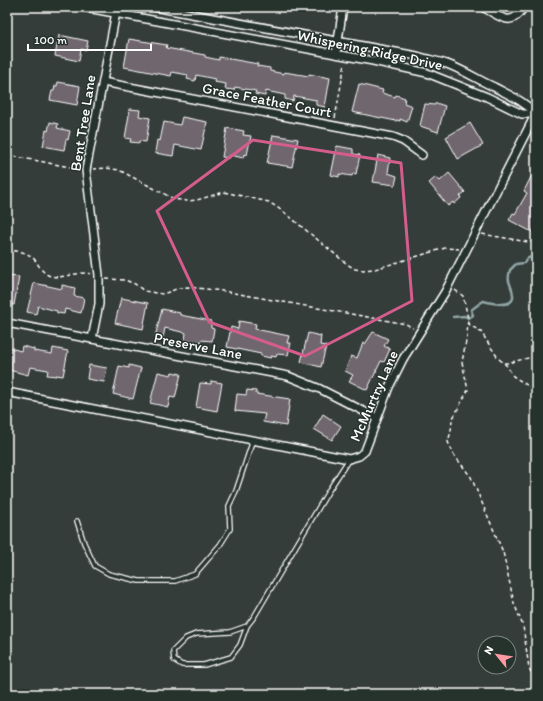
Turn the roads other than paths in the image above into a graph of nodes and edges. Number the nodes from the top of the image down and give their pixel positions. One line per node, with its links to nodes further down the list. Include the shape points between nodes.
1 (82, 7): 6 (street, Whispering Ridge Drive)
2 (154, 7): 7 (street, Whispering Ridge Drive)
3 (343, 7): 7 (street)
4 (482, 7): 5 (street, via 509,20 517,17)
5 (524, 7)
6 (116, 10): 8 (street, Whispering Ridge Drive); 9 (street, Bent Tree Lane)
7 (338, 41): 8 (street); 10 (street, Whispering Ridge Drive, via 448,64 515,98)
8 (336, 54): 10 (street, Whispering Ridge Drive, via 427,73 522,114)
9 (103, 82): 11 (street, Grace Feather Court, via 393,137); 13 (street, Bent Tree Lane, via 86,170 99,275 99,304)
10 (536, 114): 15 (street, McMurtry Lane, via 448,285 403,359)
11 (422, 155)
12 (7, 323): 13 (street, Preserve Lane)
13 (92, 339): 15 (street, Preserve Lane, via 288,376)
14 (7, 392): 16 (street, McMurtry Lane)
15 (377, 418): 17 (street, McMurtry Lane, via 365,451)
16 (253, 440): 17 (street, McMurtry Lane); 18 (lane, via 230,506 230,529 195,574 175,581 139,581 109,574 95,566)
17 (349, 459): 19 (lane)
18 (77, 521)
19 (247, 626): 19 (lane, via 240,645 231,657 204,665 182,665 174,660 173,651 186,638 196,634 230,632)

